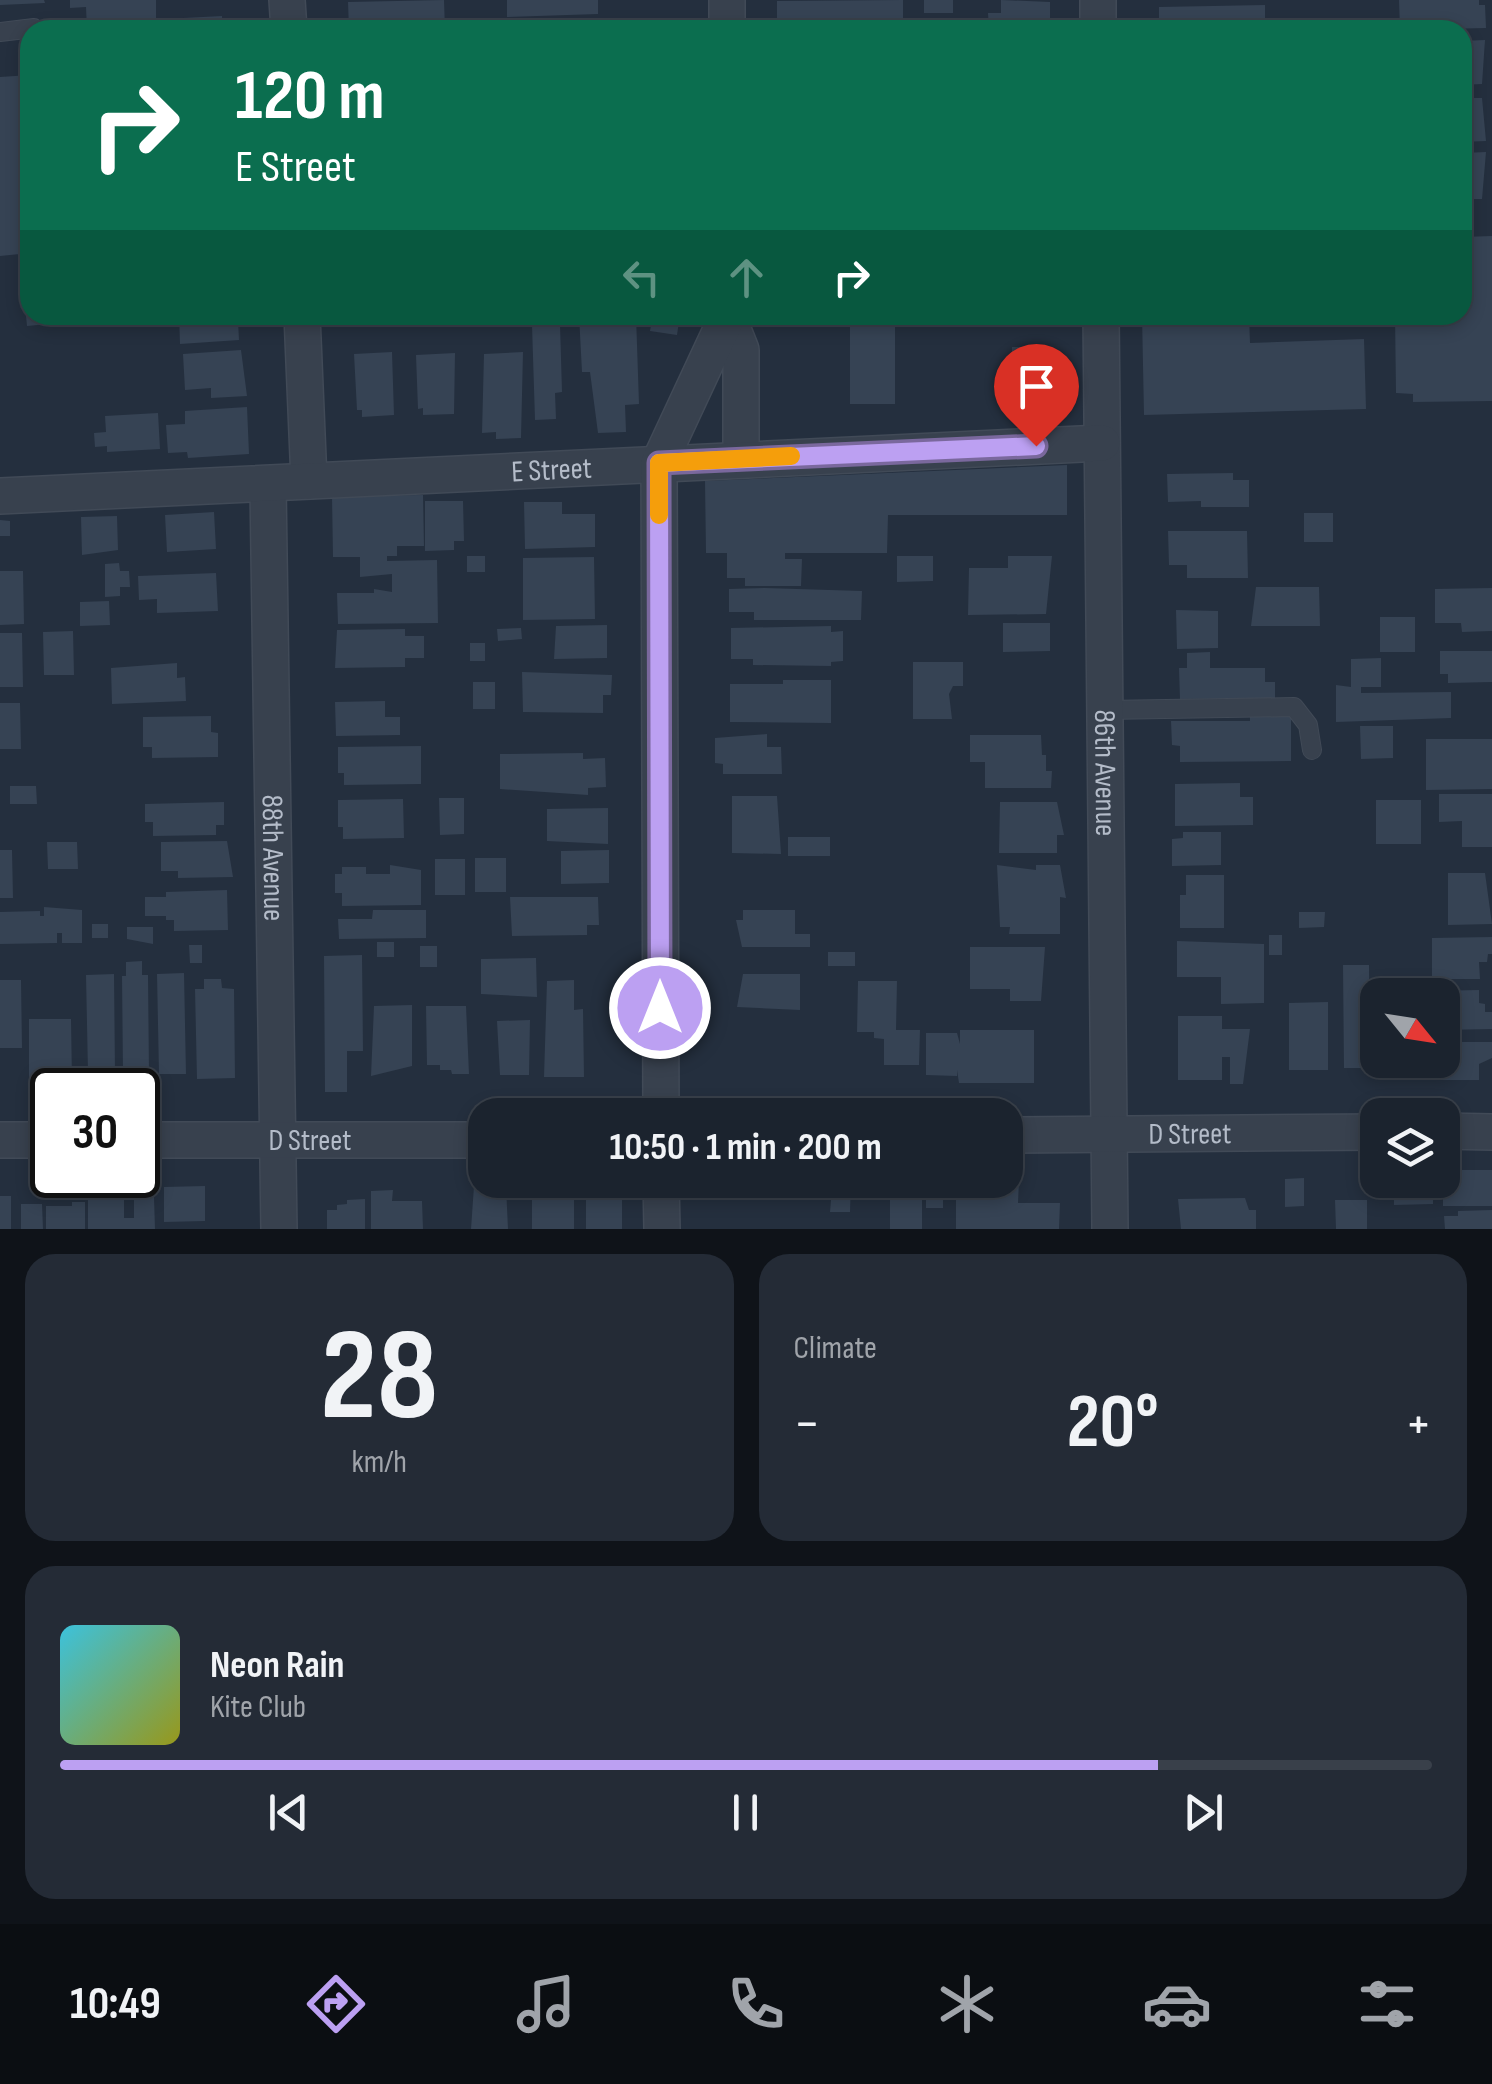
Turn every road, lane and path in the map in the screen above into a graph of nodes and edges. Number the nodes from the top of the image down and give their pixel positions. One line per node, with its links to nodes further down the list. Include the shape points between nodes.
1 (302, 325): 8 (street)
2 (724, 325): 7 (street)
3 (731, 325): 6 (street, via 740,350)
4 (1101, 325): 5 (street, 86th Avenue)
5 (1102, 442): 6 (street, E Street); 11 (street, 86th Avenue)
6 (741, 458): 7 (street, E Street)
7 (659, 463): 8 (street, E Street); 13 (street)
8 (310, 480): 9 (street, E Street)
9 (268, 486): 10 (street, E Street); 22 (street, 88th Avenue)
10 (0, 496)
11 (1105, 710): 12 (lane, via 1294,707 1308,724); 18 (street, 86th Avenue)
12 (1312, 750)
13 (661, 1098)
14 (1360, 1132): 18 (street, D Street)
15 (1460, 1132): 16 (street)
16 (1492, 1132)
17 (1023, 1135): 18 (street, D Street)
18 (1109, 1135): 27 (street, 86th Avenue)
19 (0, 1140): 20 (street)
20 (30, 1140)
21 (160, 1140): 22 (street, D Street)
22 (278, 1140): 23 (street, D Street); 25 (street, 88th Avenue)
23 (468, 1140)
24 (661, 1198): 26 (street)
25 (279, 1229)
26 (662, 1229)
27 (1110, 1229)

